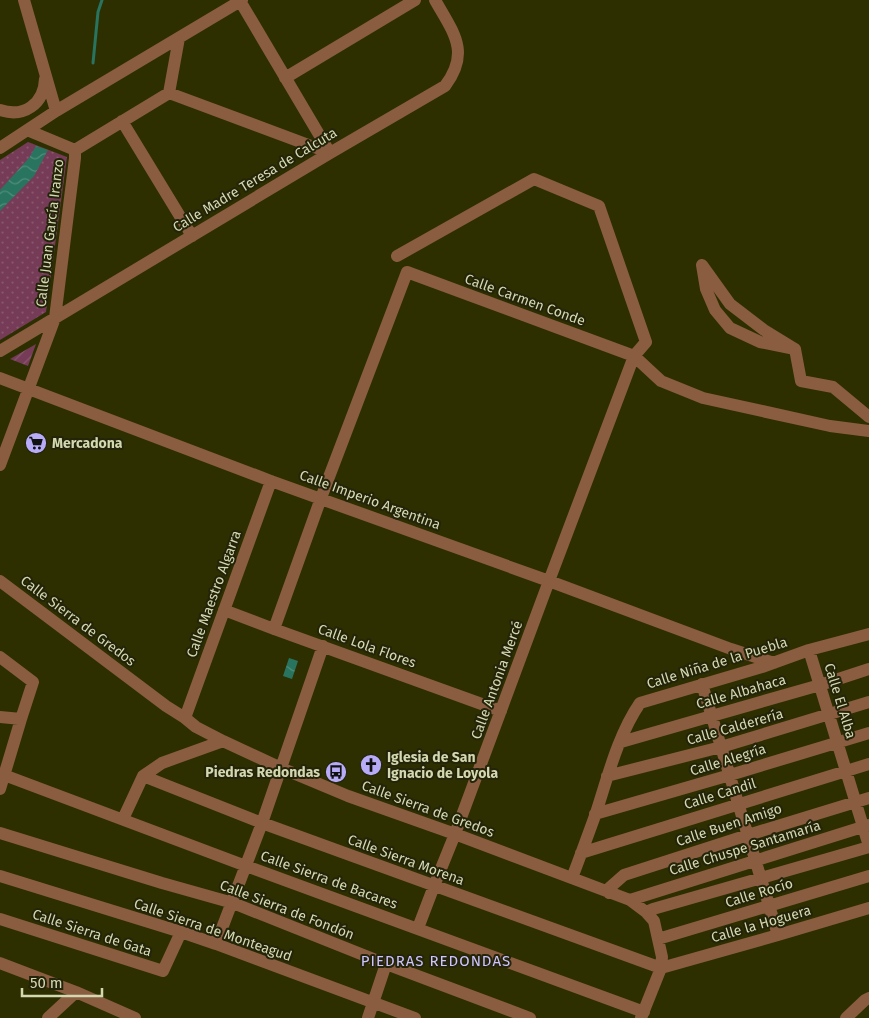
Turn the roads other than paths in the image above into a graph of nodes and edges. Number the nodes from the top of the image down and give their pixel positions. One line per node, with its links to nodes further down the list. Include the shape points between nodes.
1 (24, 0): 6 (street)
2 (415, 0): 7 (street)
3 (435, 0): 15 (street, Calle Madre Teresa de Calcuta, via 456,36 457,62 453,75 445,86)
4 (241, 1): 5 (street); 7 (street)
5 (179, 38): 8 (street); 10 (street)
6 (45, 74): 9 (street, via 44,88 33,106 16,112); 10 (street)
7 (285, 78): 15 (street)
8 (169, 93): 11 (street); 15 (street)
9 (0, 110)
10 (56, 111): 12 (street)
11 (122, 121): 14 (street); 16 (street)
12 (27, 130): 13 (street); 14 (street)
13 (0, 148)
14 (75, 150): 18 (street, Calle Juan García Iranzo)
15 (330, 153): 16 (street, Calle Madre Teresa de Calcuta)
16 (192, 236): 18 (street, Calle Madre Teresa de Calcuta)
17 (396, 256): 21 (street, via 534,180 600,206 646,342)
18 (55, 318): 20 (street, Calle Madre Teresa de Calcuta); 23 (street, Calle Juan García Iranzo)
19 (795, 350): 19 (street, via 760,342 730,328 715,310 706,289 702,266 730,304); 24 (street, via 801,381 833,387)
20 (0, 351)
21 (634, 356): 25 (street, via 661,381 703,398 830,426); 28 (street, Calle Carmen Conde, via 407,272); 30 (street)
22 (0, 378): 23 (street, Calle Imperio Argentina)
23 (29, 389): 26 (street, Calle Juan García Iranzo); 27 (street, Calle Imperio Argentina)
24 (869, 417)
25 (869, 431)
26 (0, 465)
27 (271, 481): 28 (street, Calle Imperio Argentina); 31 (street, Calle Maestro Algarra)
28 (321, 498): 30 (street, Calle Imperio Argentina); 32 (street)
29 (0, 581): 48 (street, Calle Sierra de Gredos)
30 (549, 581): 35 (street, Calle Imperio Argentina); 44 (street, Calle Antonia Mercé)
31 (224, 610): 32 (street, Calle Lola Flores); 48 (street, Calle Maestro Algarra)
32 (274, 629): 34 (street, Calle Lola Flores)
33 (869, 634): 36 (street, Calle Niña de la Puebla)
34 (323, 646): 44 (street, Calle Lola Flores); 56 (street)
35 (731, 649): 38 (street, Calle Imperio Argentina); 40 (street)
36 (809, 650): 38 (street, Calle Niña de la Puebla); 42 (street, Calle El Alba)
37 (0, 657): 49 (street, via 34,682)
38 (774, 663): 40 (street, Calle Niña de la Puebla)
39 (869, 669): 42 (street, Calle Albahaca)
40 (736, 674): 41 (street, Calle Niña de la Puebla)
41 (702, 684): 46 (street); 52 (street, Calle Niña de la Puebla, via 640,703 630,717)
42 (820, 685): 45 (street, Calle El Alba); 46 (street, Calle Albahaca)
43 (869, 702): 45 (street, Calle Calderería)
44 (501, 711): 71 (street, Calle Antonia Mercé)
45 (829, 715): 53 (street, Calle El Alba); 54 (street, Calle Calderería)
46 (712, 716): 52 (street, Calle Albahaca); 54 (street)
47 (0, 717): 49 (street)
48 (185, 718): 51 (street, Calle Sierra de Gredos)
49 (20, 719): 58 (street)
50 (869, 733): 53 (street, Calle Alegría)
51 (223, 741): 56 (street, Calle Sierra de Gredos); 59 (street, via 162,763)
52 (621, 742): 60 (street, Calle Niña de la Puebla)
53 (837, 742): 57 (street, Calle El Alba); 61 (street, Calle Alegría)
54 (722, 747): 60 (street, Calle Calderería); 61 (street)
55 (869, 764): 57 (street, Calle Candil)
56 (281, 768): 68 (street); 71 (street, Calle Sierra de Gredos, via 348,796)
57 (846, 771): 64 (street, Calle El Alba); 65 (street, Calle Candil)
58 (4, 775): 62 (street); 67 (street, Calle Sierra de Bacares)
59 (143, 776): 67 (street); 68 (street, Calle Sierra Morena)
60 (607, 776): 66 (street, Calle Niña de la Puebla)
61 (730, 776): 65 (street); 66 (street, Calle Alegría)
62 (0, 789)
63 (869, 798): 64 (street, Calle Buen Amigo)
64 (856, 802): 69 (street, Calle El Alba); 72 (street, Calle Buen Amigo)
65 (739, 804): 72 (street); 74 (street, Calle Candil)
66 (595, 814): 74 (street, Calle Niña de la Puebla)
67 (122, 819): 76 (street, Calle Sierra de Bacares)
68 (262, 823): 76 (street); 81 (street, Calle Sierra Morena)
69 (866, 826): 73 (street, Calle El Alba); 75 (street, Calle Chuspe Santamaría)
70 (0, 833): 84 (street, Calle Sierra de Fondón)
71 (456, 834): 79 (street, Calle Sierra de Gredos); 81 (street, Calle Antonia Mercé)
72 (748, 835): 75 (street); 82 (street, Calle Buen Amigo, via 624,875 607,890)
73 (869, 846): 80 (street)
74 (581, 854): 79 (street, Calle Niña de la Puebla)
75 (756, 860): 80 (street); 83 (street, Calle Chuspe Santamaría)
76 (246, 866): 84 (street); 89 (street, Calle Sierra de Bacares)
77 (0, 876): 90 (street, Calle Sierra de Monteagud)
78 (869, 876): 85 (street, Calle Rocío)
79 (572, 878): 82 (street, Calle Sierra de Gredos)
80 (761, 878): 85 (street); 87 (street)
81 (434, 886): 89 (street, Calle Antonia Mercé); 96 (street, Calle Sierra Morena)
82 (609, 893): 83 (street, Calle Sierra de Gredos)
83 (630, 900): 87 (street, Calle Sierra de Gredos)
84 (233, 903): 93 (street); 95 (street, Calle Sierra de Fondón)
85 (769, 905): 91 (street); 92 (street, Calle Rocío)
86 (869, 908): 91 (street, Calle la Hoguera)
87 (646, 912): 92 (street, via 654,921)
88 (0, 919): 90 (street, Calle Sierra de Gata, via 164,971)
89 (418, 928): 100 (street, Calle Sierra de Bacares)
90 (181, 932): 93 (street, Calle Sierra de Monteagud)
91 (778, 935): 96 (street, Calle la Hoguera)
92 (658, 939): 96 (street)
93 (216, 944): 99 (street, Calle Sierra de Monteagud)
94 (0, 963): 97 (street)
95 (386, 964): 99 (street); 105 (street, Calle Sierra de Fondón)
96 (661, 968): 100 (street)
97 (76, 992): 101 (street); 102 (street)
98 (869, 998): 106 (street)
99 (374, 1002): 103 (street); 104 (street, Calle Sierra de Monteagud)
100 (643, 1015)
101 (48, 1018)
102 (135, 1018)
103 (368, 1018)
104 (415, 1018)
105 (530, 1018)
106 (846, 1018)

